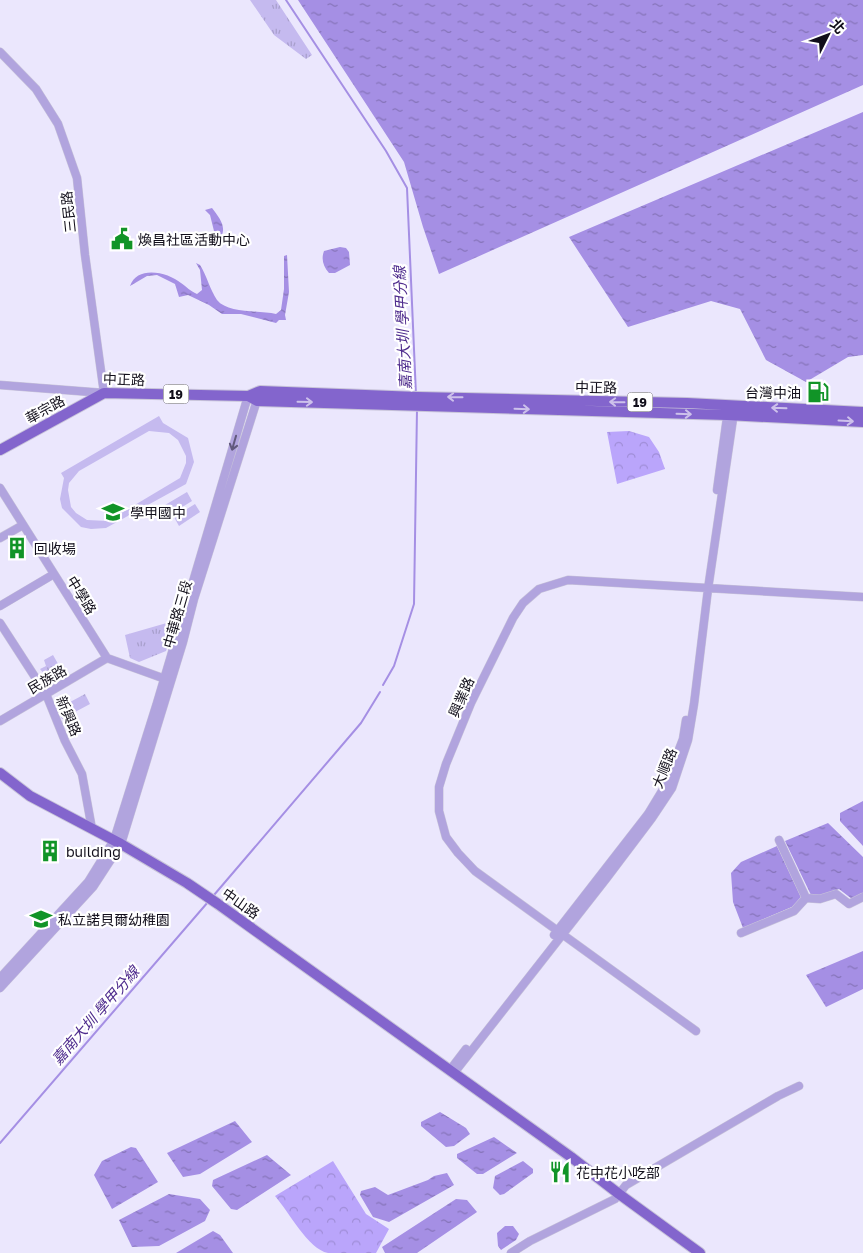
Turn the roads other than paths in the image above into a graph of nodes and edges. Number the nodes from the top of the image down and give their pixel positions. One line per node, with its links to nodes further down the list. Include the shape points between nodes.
1 (0, 52): 3 (street, 三民路, via 36,90 58,124 77,178)
2 (0, 386): 3 (street, 中正路)
3 (104, 393): 4 (main road, 中正路 / 19); 9 (main road, 華宗路 / 19)
4 (255, 396): 5 (main road, 中正路 / 19); 19 (street, 中華路三段)
5 (731, 410): 7 (main road, 中正路 / 19); 14 (street, 大順路)
6 (863, 412): 7 (main road, 中正路 / 19)
7 (809, 414): 8 (main road, 中正路 / 19, one-way to 8)
8 (863, 422)
9 (0, 450)
10 (0, 488): 11 (street, 中學路)
11 (23, 525): 12 (street); 13 (street, 中學路)
12 (0, 538)
13 (54, 574): 16 (street); 18 (street, 中學路)
14 (706, 589): 15 (street, 興業路); 29 (street, 大順路, via 683,740 665,786 648,814); 29 (street, 興業路, via 568,580 539,589 513,618 470,703 439,786 439,811 446,837 474,871)
15 (863, 597)
16 (0, 606)
17 (0, 623): 20 (street, 新興路)
18 (107, 658): 19 (street); 20 (street, 民族路)
19 (167, 679): 25 (street, 中華路三段)
20 (46, 694): 21 (street, 民族路); 23 (street, 新興路, via 82,774)
21 (0, 721)
22 (0, 773): 23 (main road, 中山路, via 30,796)
23 (92, 829): 25 (main road, 中山路)
24 (779, 840): 27 (street)
25 (117, 842): 30 (street, via 88,882); 31 (street, via 93,887); 33 (main road, 中山路, via 218,904)
26 (863, 897): 27 (street, via 849,904 836,894 820,899)
27 (806, 898): 28 (street, via 794,911)
28 (741, 932)
29 (559, 933): 32 (street, 興業路); 33 (street, 大順路)
30 (0, 978)
31 (0, 988)
32 (696, 1031)
33 (452, 1071): 35 (main road, 中山路)
34 (800, 1086): 35 (street, via 626,1185)
35 (619, 1194): 36 (street); 37 (main road, 中山路)
36 (511, 1253)
37 (700, 1253)

